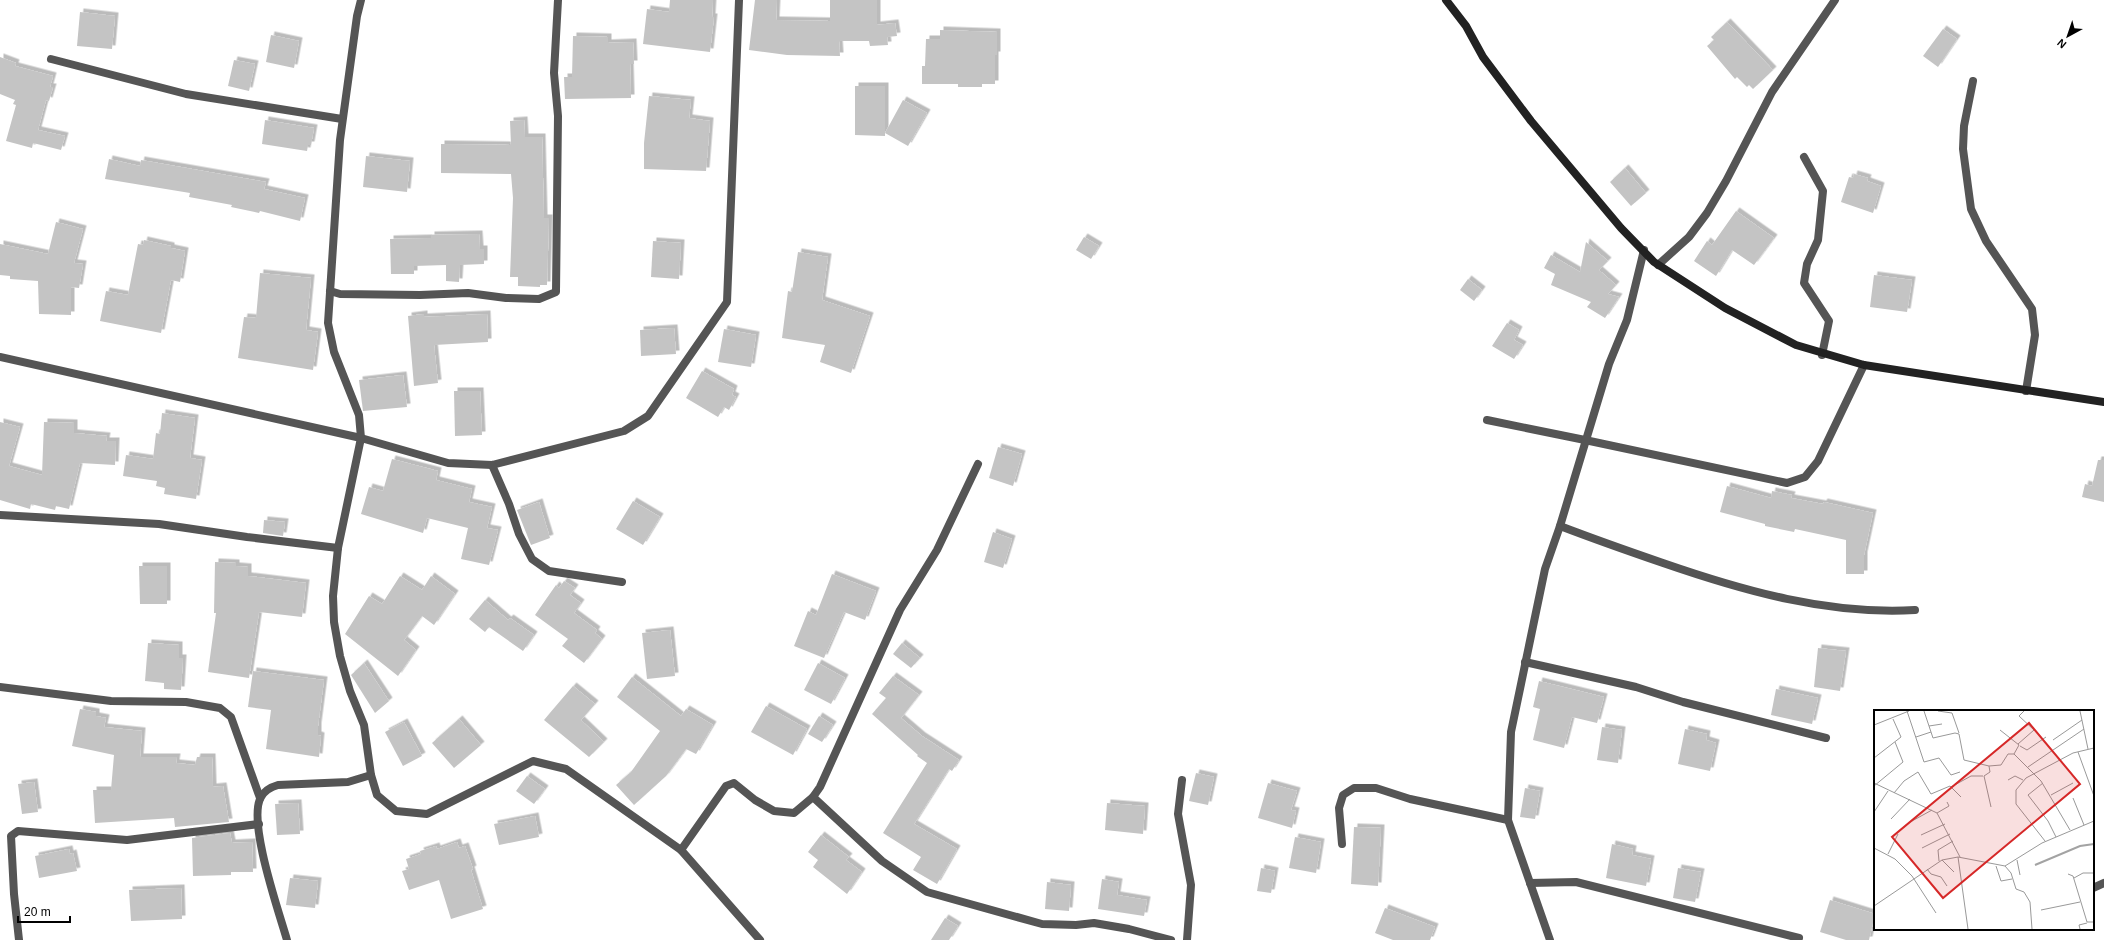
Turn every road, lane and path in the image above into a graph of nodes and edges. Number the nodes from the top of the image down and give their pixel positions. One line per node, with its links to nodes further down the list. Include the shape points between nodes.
1 (361, 0): 8 (street)
2 (558, 0): 12 (street, via 554,73 558,116 556,292 539,299 468,293 340,294)
3 (738, 0): 22 (street, via 727,302 648,416 624,432)
4 (1446, 0): 10 (street, via 1466,26 1483,57 1531,121 1622,228)
5 (1835, 0): 11 (street, via 1772,92 1707,213 1689,237)
6 (51, 59): 8 (street, via 186,94)
7 (1973, 81): 16 (street, via 1964,126 1963,149 1970,209 1986,241 2032,309 2035,335)
8 (342, 119): 12 (street)
9 (1804, 157): 13 (street, via 1822,191 1818,240 1807,264 1804,283 1829,320)
10 (1644, 250): 11 (street); 20 (street, via 1627,320 1609,364)
11 (1658, 265): 13 (street, via 1725,308 1796,345)
12 (330, 291): 19 (street, via 328,323 334,352 359,415)
13 (1822, 355): 15 (street)
14 (0, 357): 19 (street)
15 (1864, 365): 16 (street); 20 (street, via 1818,461 1804,477 1788,483)
16 (2026, 391): 17 (street)
17 (2104, 402)
18 (1487, 420): 20 (street)
19 (361, 438): 22 (street, via 448,463); 25 (street)
20 (1585, 440): 24 (street)
21 (978, 464): 33 (street, via 937,550 900,610 881,656)
22 (492, 465): 26 (street, via 519,534 532,559 549,571)
23 (0, 515): 25 (street, via 159,524)
24 (1560, 526): 27 (street, via 1731,586 1788,600 1848,609); 28 (street, via 1545,569)
25 (338, 548): 31 (street, via 333,596 334,622 350,691 364,725)
26 (622, 582)
27 (1915, 610)
28 (1525, 662): 30 (street, via 1636,687 1683,702); 35 (street, via 1511,732)
29 (0, 687): 34 (street, via 111,701 186,702 220,708 231,717)
30 (1826, 738)
31 (371, 775): 34 (street, via 348,782 278,785 269,788); 38 (street, via 377,795 396,811 427,814 533,761 551,764 566,769)
32 (1182, 780): 47 (street, via 1178,814 1191,885)
33 (813, 797): 38 (street, via 794,813 774,811 734,783 726,786); 46 (street, via 882,861 927,892 1042,924 1094,923)
34 (260, 798): 36 (street)
35 (1508, 820): 37 (street, via 1410,799 1376,788 1354,788 1343,795 1339,808); 39 (street)
36 (259, 824): 43 (street, via 127,840 18,831 11,836); 44 (street, via 259,840)
37 (1342, 844)
38 (681, 850): 45 (street)
39 (1530, 883): 42 (street, via 1576,882); 48 (street)
40 (2104, 883): 41 (street)
41 (2094, 888)
42 (1799, 938)
43 (19, 940)
44 (287, 940)
45 (760, 940)
46 (1171, 940)
47 (1187, 940)
48 (1550, 940)

